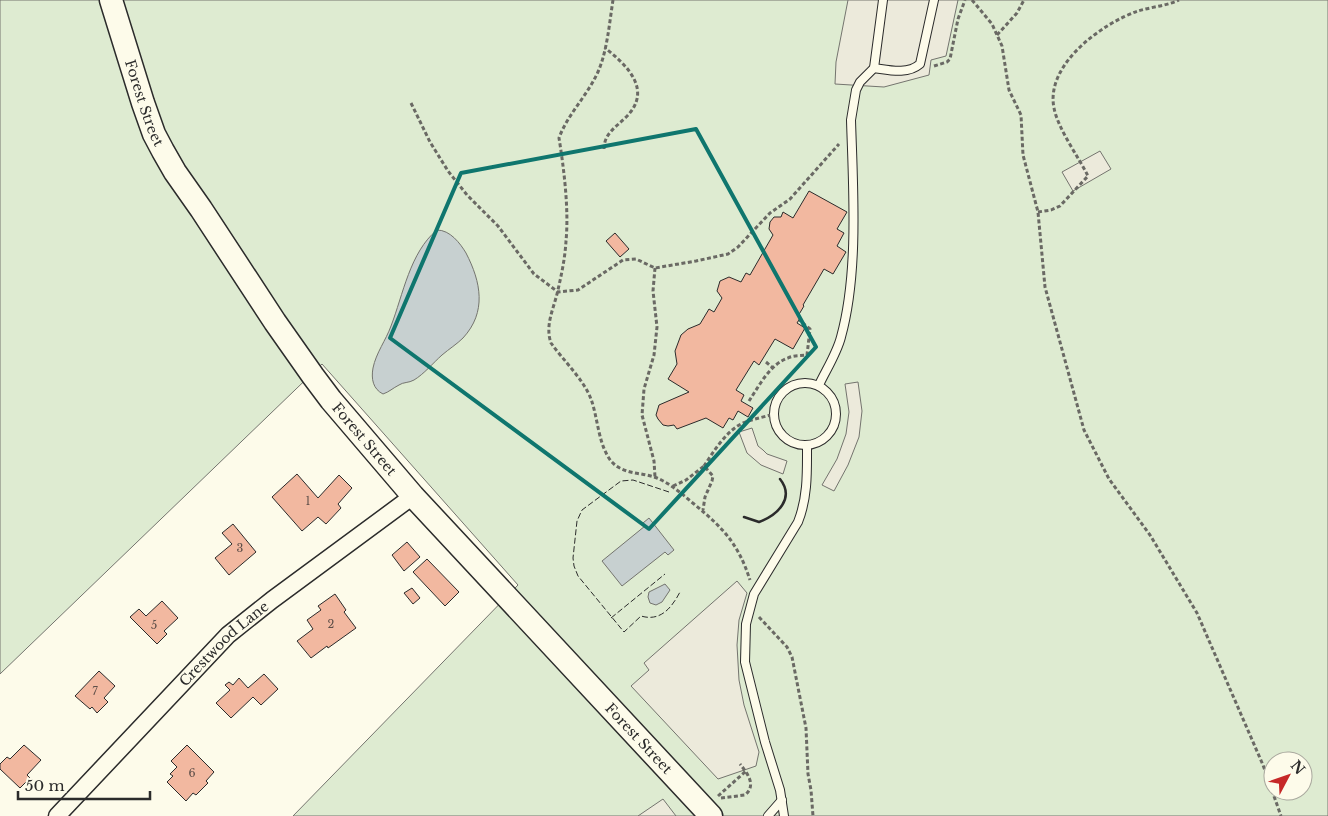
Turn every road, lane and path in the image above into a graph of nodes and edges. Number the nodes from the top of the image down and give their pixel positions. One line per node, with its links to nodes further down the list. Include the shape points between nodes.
1 (112, 0): 29 (street, Forest Street, via 154,134 175,172 313,376)
2 (613, 0): 10 (path)
3 (883, 0): 12 (lane)
4 (934, 0): 12 (lane, via 920,64 911,70)
5 (964, 0): 11 (path, via 950,59)
6 (972, 0): 9 (path)
7 (1024, 0): 9 (path)
8 (1179, 0): 16 (path, via 1137,11 1100,30 1064,65 1054,95 1054,108 1088,176 1060,206)
9 (997, 35): 16 (path, via 1006,62 1009,90 1021,115 1023,156)
10 (605, 48): 15 (path, via 626,66 635,81 637,93 627,116 607,135); 18 (path, via 596,77 563,126 559,138 567,224)
11 (934, 66)
12 (874, 68): 14 (lane, via 856,90)
13 (411, 104): 18 (path, via 430,142 467,196 498,226 534,274)
14 (851, 130): 17 (path, via 790,199 770,212 738,247 728,254); 22 (lane, via 853,252 847,306 841,338)
15 (604, 149)
16 (1038, 212): 41 (path, via 1045,287 1084,430 1109,479 1150,536 1197,613 1263,765)
17 (655, 268): 18 (path, via 636,260 623,260 578,290); 27 (path, via 653,291 657,327 642,415)
18 (558, 292): 27 (path, via 548,336 590,397 606,453 611,461 626,471)
19 (798, 320): 21 (path, via 810,329 807,355 788,357)
20 (766, 362): 21 (path)
21 (773, 368): 23 (path)
22 (819, 385): 24 (lane, via 802,382 783,390); 25 (lane, via 835,403 835,424 823,440)
23 (749, 401)
24 (774, 414): 25 (lane, via 777,429 784,437 793,443); 26 (path, via 744,423 728,434)
25 (807, 445): 31 (lane, via 806,492 802,512)
26 (704, 466): 28 (path); 30 (path, via 712,481 704,496)
27 (655, 477): 28 (path)
28 (672, 486): 30 (path)
29 (413, 496): 36 (street, Forest Street); 37 (street, Crestwood Lane, via 228,635)
30 (703, 511): 31 (path, via 717,522 740,553)
31 (754, 594): 35 (lane, via 746,624 745,662); 40 (path, via 758,616 782,640 792,657 806,728)
32 (740, 764): 33 (path)
33 (746, 772): 34 (path); 36 (path, via 751,786 748,792 741,796 716,798)
34 (721, 793)
35 (782, 800): 38 (lane); 39 (lane)
36 (707, 812)
37 (57, 816)
38 (768, 816)
39 (784, 816)
40 (813, 816)
41 (1281, 816)

